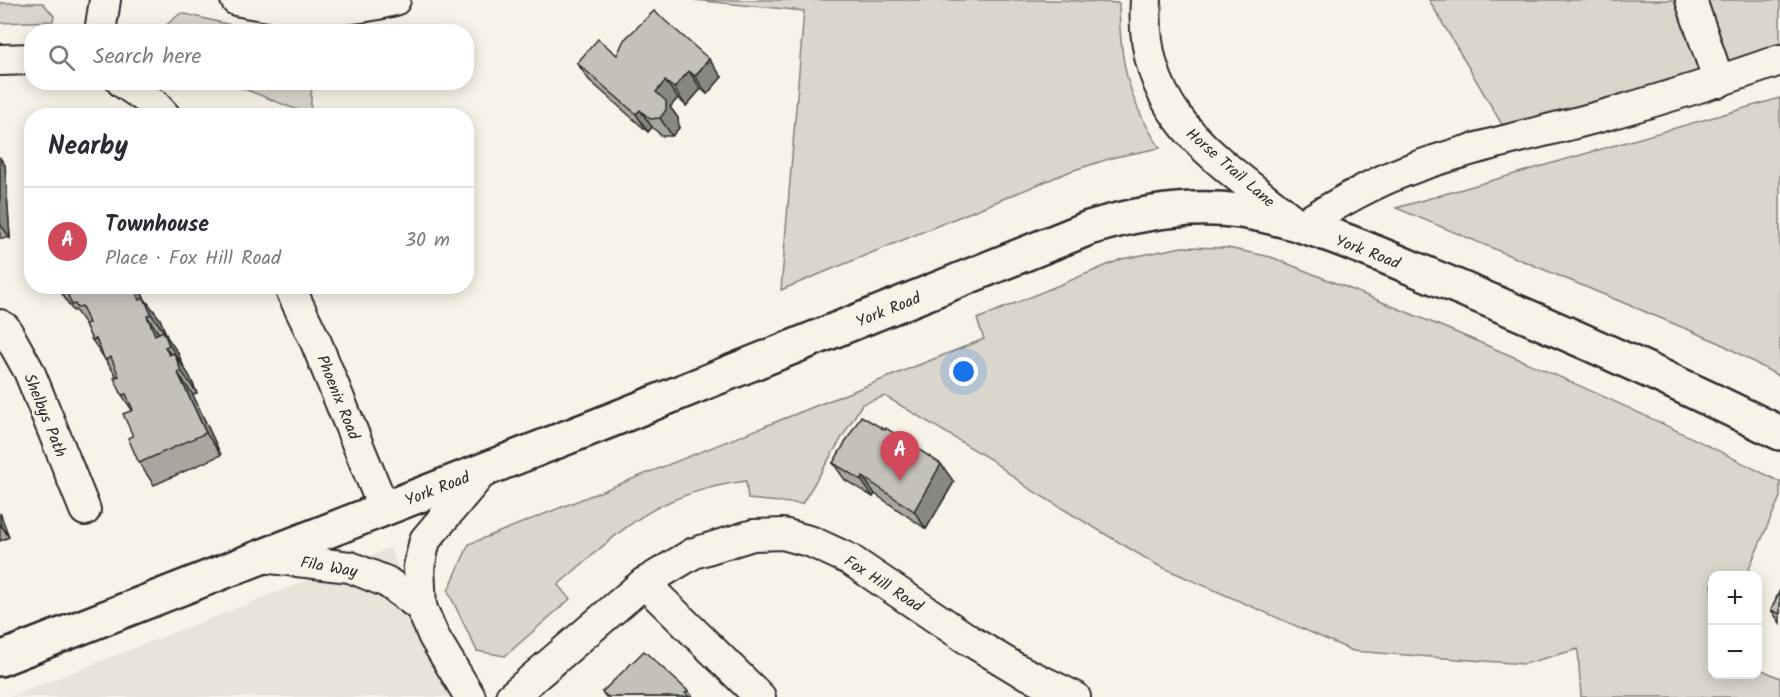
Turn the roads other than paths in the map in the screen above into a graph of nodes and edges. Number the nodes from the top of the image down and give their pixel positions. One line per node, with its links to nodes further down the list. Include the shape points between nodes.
1 (105, 0): 6 (street)
2 (236, 0): 3 (street, via 281,9 329,12)
3 (395, 0)
4 (1146, 0): 13 (street, Horse Trail Lane, via 1144,24 1149,63 1164,100 1188,134)
5 (1691, 0): 10 (street)
6 (101, 24)
7 (24, 59): 8 (street)
8 (0, 60)
9 (1780, 60): 10 (street)
10 (1719, 81): 13 (street, via 1603,116 1464,151 1403,172)
11 (134, 90): 12 (street)
12 (158, 108)
13 (1300, 226): 16 (main road, York Road, via 1394,260 1587,340); 17 (main road, York Road, via 1239,211 1205,208 1122,218)
14 (293, 294): 18 (street, Phoenix Road)
15 (0, 325): 19 (street, Shelbys Path, via 29,371)
16 (1780, 433)
17 (484, 470): 18 (main road, York Road); 22 (street, via 425,540 419,567)
18 (384, 509): 20 (main road, York Road)
19 (85, 510)
20 (262, 557): 22 (street, Fila Way, via 350,567 387,582); 23 (main road, York Road)
21 (644, 583): 25 (street, Fox Hill Road); 26 (street); 27 (street, Fox Hill Road, via 694,553 729,541 783,534 802,539 849,559 998,657)
22 (421, 607): 24 (street)
23 (0, 659)
24 (458, 693)
25 (511, 697)
26 (760, 697)
27 (1075, 697)

